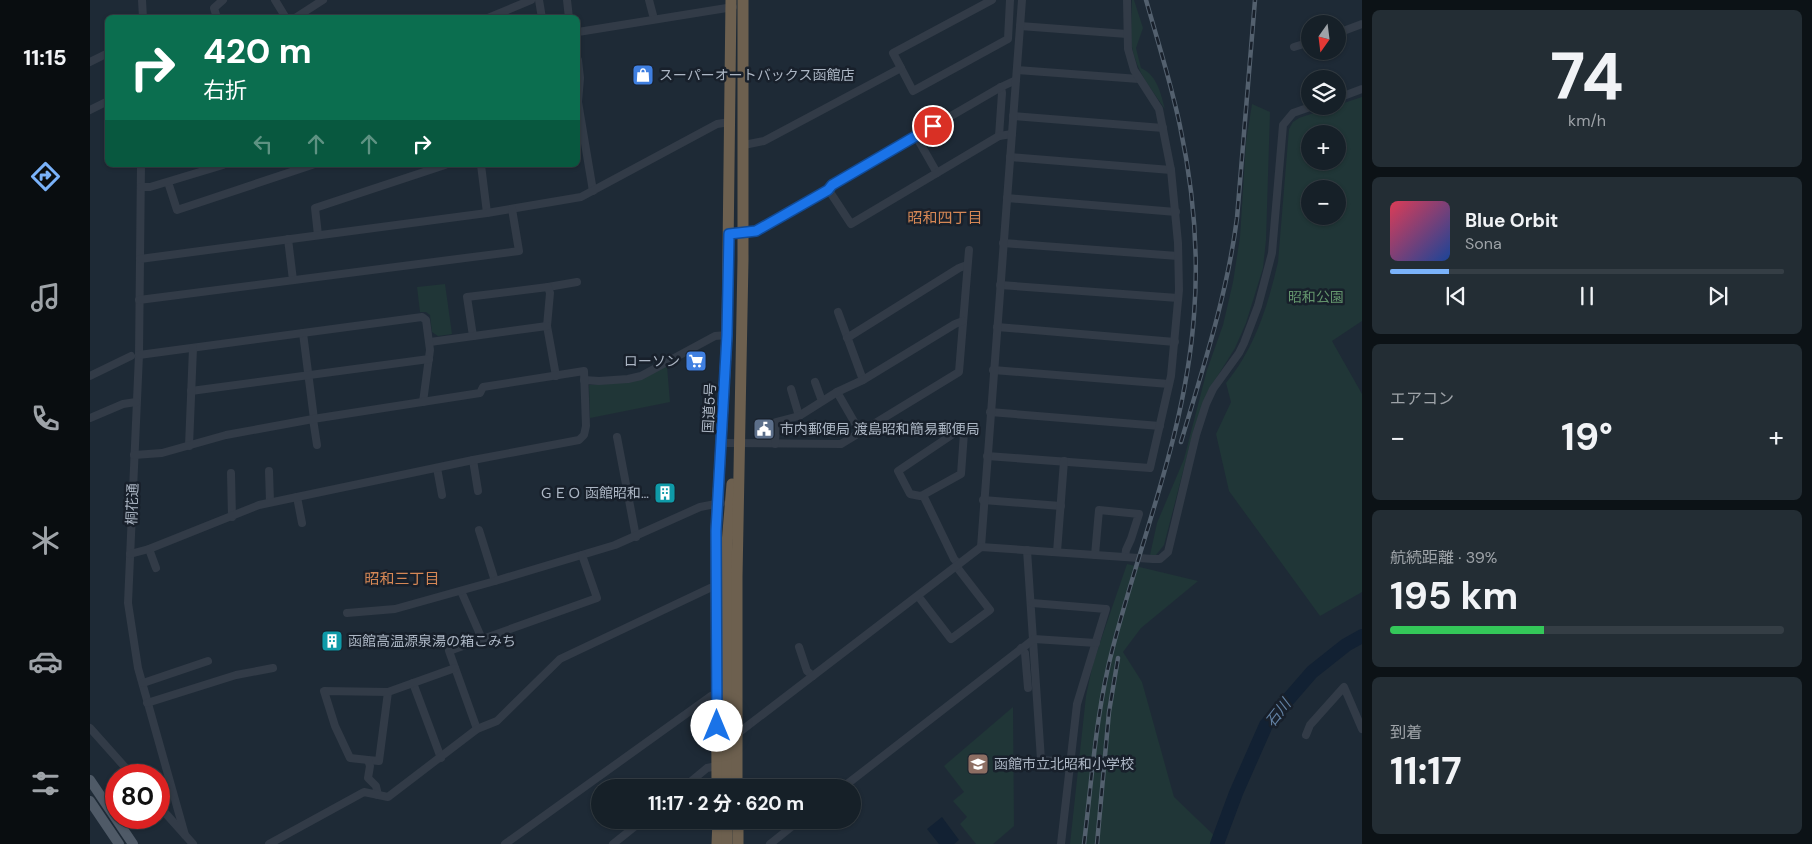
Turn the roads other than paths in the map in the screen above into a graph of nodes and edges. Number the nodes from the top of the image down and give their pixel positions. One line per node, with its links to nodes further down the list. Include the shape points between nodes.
1 (142, 0): 15 (street)
2 (223, 0): 16 (street, via 214,8)
3 (275, 0): 17 (street)
4 (323, 0): 18 (street)
5 (531, 0): 19 (street)
6 (539, 0): 20 (street)
7 (567, 0): 21 (street)
8 (649, 0): 22 (street)
9 (992, 0): 33 (street, via 893,53)
10 (1010, 0): 28 (street)
11 (1022, 0): 25 (street)
12 (1127, 0): 27 (street)
13 (731, 3): 14 (street); 22 (street); 44 (highway, 国道5号)
14 (743, 3): 51 (highway)
15 (143, 15)
16 (216, 15)
17 (284, 15)
18 (300, 15)
19 (495, 15)
20 (542, 15)
21 (570, 15)
22 (654, 19): 26 (street)
23 (1362, 24): 24 (street)
24 (1346, 29)
25 (1019, 30): 27 (street); 28 (street); 34 (street)
26 (580, 32)
27 (1127, 34): 35 (street, via 1128,49)
28 (1008, 39): 33 (street, via 913,91)
29 (1301, 45): 30 (street)
30 (1294, 47)
31 (105, 54): 32 (street)
32 (90, 62)
33 (901, 68): 51 (street, via 764,141)
34 (1016, 70): 35 (street); 36 (street)
35 (1139, 79): 45 (street, via 1159,109)
36 (1016, 80): 37 (street); 43 (street)
37 (1001, 87): 48 (street); 49 (street)
38 (1362, 89): 39 (street)
39 (1346, 95)
40 (105, 102): 41 (street)
41 (90, 110)
42 (1301, 110): 148 (street, via 1293,113 1284,125 1267,276 1244,343 1206,404 1168,552 1160,559)
43 (1013, 116): 45 (street); 47 (street)
44 (730, 122): 63 (street, via 717,124); 69 (highway, 国道5号)
45 (1163, 128): 58 (street)
46 (580, 129): 50 (street)
47 (1012, 134): 49 (street); 52 (street)
48 (916, 136): 59 (street); 62 (street)
49 (1000, 136): 59 (street)
50 (581, 142): 63 (street)
51 (744, 145): 68 (highway)
52 (1010, 157): 58 (street); 64 (street)
53 (141, 167): 61 (street, 桐花通)
54 (217, 167): 60 (street)
55 (306, 167): 60 (street, via 177,210)
56 (439, 167): 70 (street, via 315,208)
57 (481, 167): 67 (street)
58 (1171, 170): 66 (street)
59 (937, 173): 62 (street, via 851,224)
60 (168, 182): 61 (street)
61 (141, 187): 75 (street, 桐花通)
62 (828, 190): 68 (street, via 756,231)
63 (592, 191): 65 (street, via 581,198)
64 (1007, 198): 66 (street); 72 (street)
65 (512, 209): 67 (street); 77 (street, via 519,251)
66 (1176, 212): 74 (street)
67 (487, 213): 70 (street)
68 (743, 233): 69 (street); 118 (highway)
69 (729, 234): 88 (highway, 国道5号)
70 (318, 235): 71 (street)
71 (288, 239): 75 (street); 77 (street)
72 (1003, 243): 74 (street); 79 (street)
73 (969, 250): 76 (street)
74 (1178, 256): 81 (street)
75 (140, 259): 82 (street, 桐花通)
76 (967, 265): 84 (street); 90 (street)
77 (293, 280): 82 (street)
78 (577, 282): 80 (street)
79 (1000, 285): 81 (street); 86 (street)
80 (548, 287): 85 (street); 89 (street, via 467,298)
81 (1178, 298): 92 (street)
82 (139, 300): 94 (street, 桐花通)
83 (838, 312): 90 (street)
84 (963, 321): 101 (street); 115 (street, via 959,372)
85 (547, 326): 89 (street); 99 (street)
86 (997, 327): 92 (street); 96 (street)
87 (303, 333): 91 (street, via 422,317 426,320); 93 (street); 97 (street)
88 (727, 335): 100 (street, via 715,336 635,378); 117 (highway, 国道5号)
89 (473, 336): 91 (street)
90 (847, 338): 101 (street)
91 (430, 342): 95 (street)
92 (1175, 342): 103 (street)
93 (193, 348): 94 (street); 105 (street)
94 (135, 356): 98 (street); 108 (street, 桐花通)
95 (429, 359): 97 (street); 109 (street)
96 (993, 370): 103 (street); 110 (street)
97 (308, 375): 105 (street); 113 (street)
98 (90, 376)
99 (556, 376): 100 (street, via 584,371); 109 (street, via 483,387 480,393)
100 (584, 380): 124 (street, via 586,426 582,438)
101 (863, 380): 106 (street)
102 (815, 382): 107 (street)
103 (1169, 384): 114 (street)
104 (790, 389): 111 (street)
105 (191, 391): 121 (street)
106 (837, 392): 107 (street); 115 (street)
107 (822, 401): 111 (street)
108 (136, 402): 112 (street); 122 (street, 桐花通)
109 (423, 402): 113 (street)
110 (990, 412): 114 (street); 123 (street)
111 (799, 416): 119 (street, via 776,422)
112 (90, 418)
113 (314, 419): 120 (street); 121 (street, via 226,435)
114 (1160, 426): 125 (street, via 1150,468)
115 (860, 432): 119 (street, via 841,444)
116 (618, 437): 140 (street)
117 (722, 443): 118 (street); 135 (highway, 国道5号)
118 (740, 443): 119 (street); 135 (highway); 152 (highway)
119 (775, 444)
120 (317, 445)
121 (189, 446): 122 (street)
122 (134, 456): 145 (street, 桐花通)
123 (987, 456): 125 (street); 133 (street)
124 (473, 460): 126 (street); 129 (street)
125 (1064, 461): 136 (street)
126 (437, 468): 131 (street); 132 (street)
127 (269, 470): 134 (street)
128 (231, 473): 137 (street)
129 (478, 491)
130 (923, 494): 130 (street, via 910,494 898,471 959,430 964,433 960,474); 149 (street)
131 (442, 495)
132 (297, 497): 134 (street); 138 (street)
133 (983, 500): 136 (street); 141 (street)
134 (270, 502): 137 (street)
135 (724, 504): 140 (street, via 700,507); 152 (highway)
136 (1061, 506): 144 (street)
137 (232, 517): 142 (street)
138 (302, 523)
139 (479, 530): 151 (street)
140 (636, 537): 146 (street)
141 (980, 547): 143 (street); 149 (street)
142 (149, 549): 145 (street); 150 (street)
143 (1027, 550): 144 (street); 155 (street)
144 (1057, 552): 147 (street)
145 (130, 554): 166 (street, 桐花通, via 128,603)
146 (582, 555): 151 (street); 157 (street, via 597,598)
147 (1095, 555): 148 (street); 148 (street, via 1098,510 1138,514)
148 (1125, 557)
149 (958, 565): 154 (street); 154 (street, via 990,610 951,639)
150 (156, 568)
151 (495, 581): 153 (street)
152 (727, 586): 173 (street, via 710,588 560,659 497,721); 175 (highway); 181 (highway); 184 (highway)
153 (461, 591): 156 (street, via 395,609); 157 (street)
154 (918, 596): 165 (street)
155 (1032, 603): 158 (street); 159 (street, via 1106,609)
156 (347, 613)
157 (482, 639): 164 (street, via 449,651)
158 (1034, 639): 159 (street); 161 (street); 179 (street, via 1041,760)
159 (1096, 643): 179 (street, via 1077,704)
160 (799, 647): 165 (street, via 807,671)
161 (1021, 648): 168 (street, via 1025,653); 186 (street)
162 (208, 661): 166 (street)
163 (273, 668): 171 (street, via 236,675)
164 (455, 668): 167 (street); 173 (street)
165 (812, 676): 175 (street)
166 (143, 683): 171 (street, 桐花通)
167 (413, 683): 169 (street); 177 (street)
168 (1028, 688)
169 (388, 692): 178 (street, via 379,761); 178 (street, via 324,691 350,758)
170 (711, 696): 201 (street)
171 (148, 703): 196 (street, 桐花通)
172 (90, 728): 180 (street)
173 (477, 729): 177 (street)
174 (1362, 729): 176 (street, via 1344,687 1310,725)
175 (736, 734): 185 (highway)
176 (1306, 735)
177 (441, 758): 188 (street, via 388,797)
178 (368, 760): 188 (street, via 368,778 376,786)
179 (1071, 762): 207 (street)
180 (122, 764)
181 (717, 766): 182 (street, via 707,768); 183 (highway)
182 (694, 779)
183 (717, 779)
184 (727, 779)
185 (737, 779)
186 (854, 779)
187 (90, 780): 198 (main road)
188 (378, 795): 200 (street, via 364,792)
189 (90, 801): 197 (main road)
190 (170, 818): 196 (street)
191 (632, 829): 202 (street)
192 (718, 829): 203 (highway)
193 (727, 829): 204 (highway)
194 (738, 829): 205 (highway)
195 (789, 829): 206 (street)
196 (185, 835): 199 (street)
197 (119, 844)
198 (133, 844)
199 (193, 844)
200 (268, 844)
201 (504, 844)
202 (613, 844)
203 (717, 844)
204 (727, 844)
205 (738, 844)
206 (770, 844)
207 (1061, 844)

